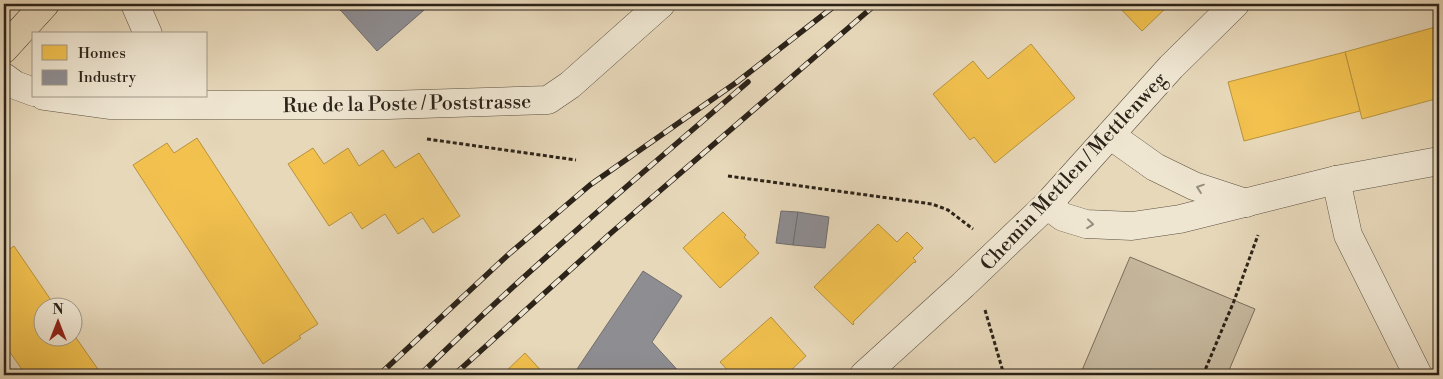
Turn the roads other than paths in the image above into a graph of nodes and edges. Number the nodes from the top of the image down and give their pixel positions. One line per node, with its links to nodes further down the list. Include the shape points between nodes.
1 (45, 4): 6 (main road)
2 (135, 4): 5 (street)
3 (661, 4): 10 (street, Rue de la Poste / Poststrasse, via 570,85 548,100 388,105)
4 (1235, 4): 11 (street, Chemin Mettlen / Mettlenweg, via 1171,67)
5 (147, 32)
6 (4, 49)
7 (4, 77): 8 (street)
8 (32, 91)
9 (58, 98): 10 (street, Rue de la Poste / Poststrasse, via 109,105)
10 (176, 100)
11 (1110, 135): 14 (street, one-way to 11, via 1194,186 1155,167); 15 (street, Chemin Mettlen / Mettlenweg)
12 (1439, 161): 13 (street)
13 (1336, 180): 14 (street); 17 (street, via 1348,235)
14 (1246, 203): 15 (street, one-way to 14, via 1062,217 1086,224 1132,226 1180,219)
15 (1046, 205): 16 (street, Chemin Mettlen / Mettlenweg)
16 (864, 375)
17 (1418, 375)

